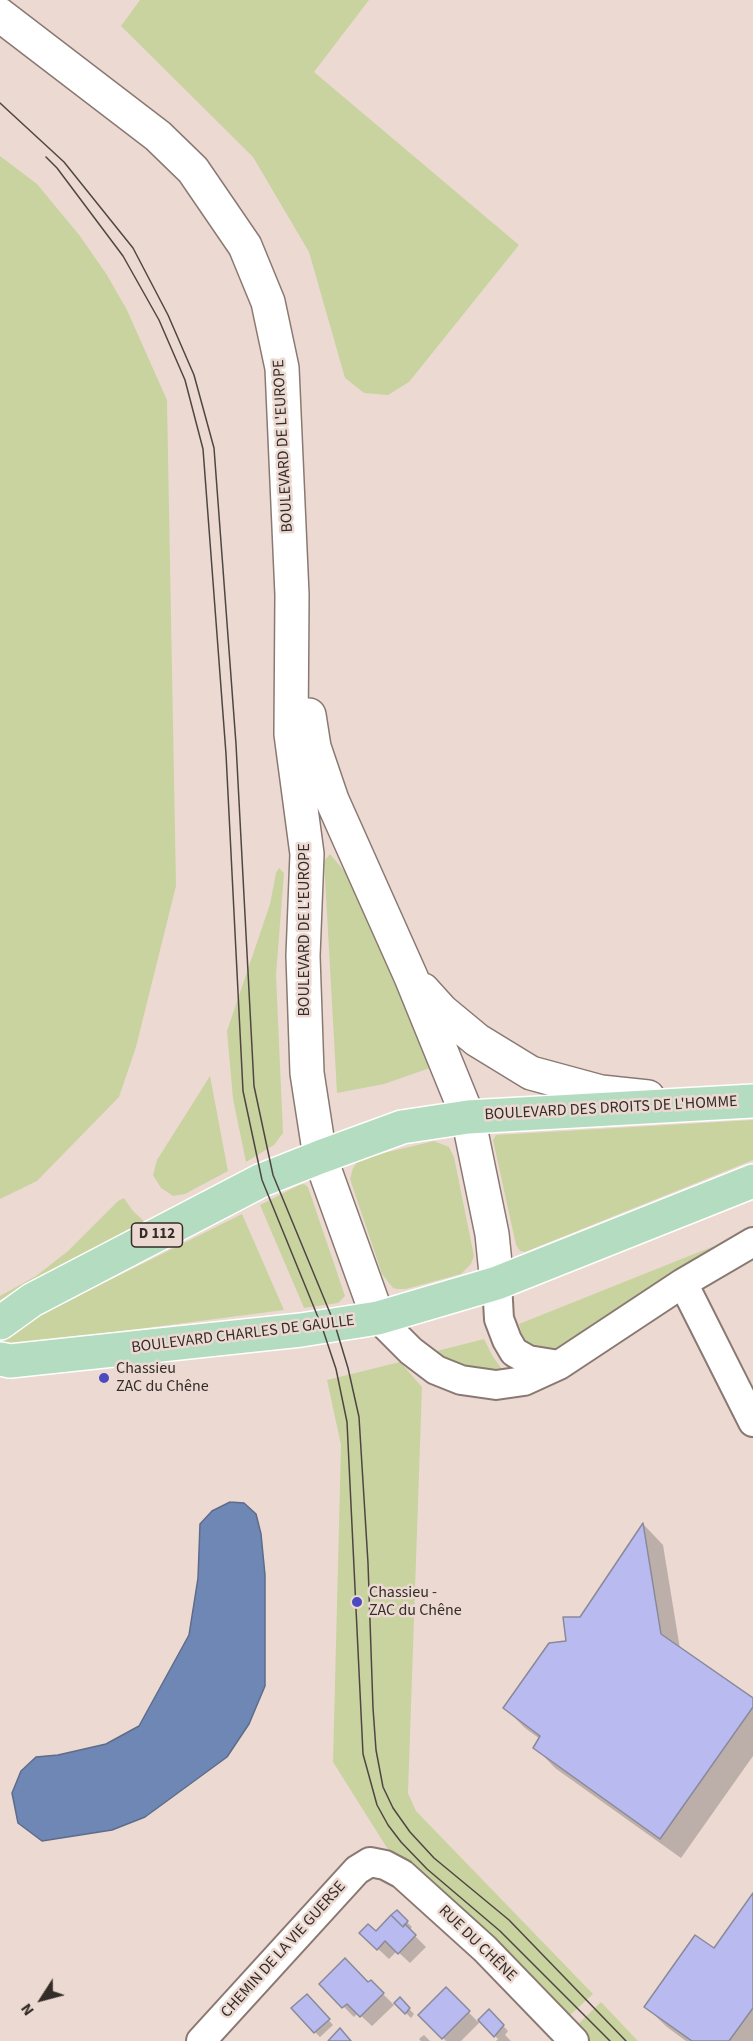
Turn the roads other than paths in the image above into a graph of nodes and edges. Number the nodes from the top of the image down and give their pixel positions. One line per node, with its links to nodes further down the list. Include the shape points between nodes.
1 (0, 15): 2 (street, BOULEVARD DE L'EUROPE, via 194,170 245,246 268,302 282,368)
2 (292, 595): 3 (street, BOULEVARD DE L'EUROPE, via 314,747 332,800); 7 (street, BOULEVARD DE L'EUROPE, via 291,734 307,854 303,956 307,1074)
3 (411, 977): 5 (street, BOULEVARD DE L'EUROPE, via 442,1011 477,1040 531,1072 601,1092); 6 (street, BOULEVARD DE L'EUROPE)
4 (753, 1101): 5 (main road, BOULEVARD DES DROITS DE L'HOMME)
5 (698, 1103): 6 (main road, BOULEVARD DES DROITS DE L'HOMME)
6 (468, 1117): 7 (main road, BOULEVARD DES DROITS DE L'HOMME, via 402,1127); 10 (street, BOULEVARD DE L'EUROPE, via 492,1234)
7 (320, 1157): 12 (street, BOULEVARD DE L'EUROPE); 13 (main road, D 112, via 247,1188 32,1300)
8 (753, 1181): 10 (main road)
9 (753, 1242): 11 (street)
10 (497, 1283): 12 (main road, BOULEVARD CHARLES DE GAULLE); 15 (street, via 499,1318 514,1352 528,1360)
11 (683, 1283): 15 (street); 16 (street)
12 (378, 1318): 14 (main road, BOULEVARD CHARLES DE GAULLE, via 301,1330); 15 (street, via 411,1352 436,1370 461,1380 496,1385 524,1381)
13 (0, 1323)
14 (0, 1359)
15 (559, 1365)
16 (753, 1422)
17 (370, 1862): 18 (street, CHEMIN DE LA VIE GUERSE, via 357,1870); 19 (street, RUE DU CHÊNE, via 402,1874 485,1949)
18 (201, 2041)
19 (574, 2041)

